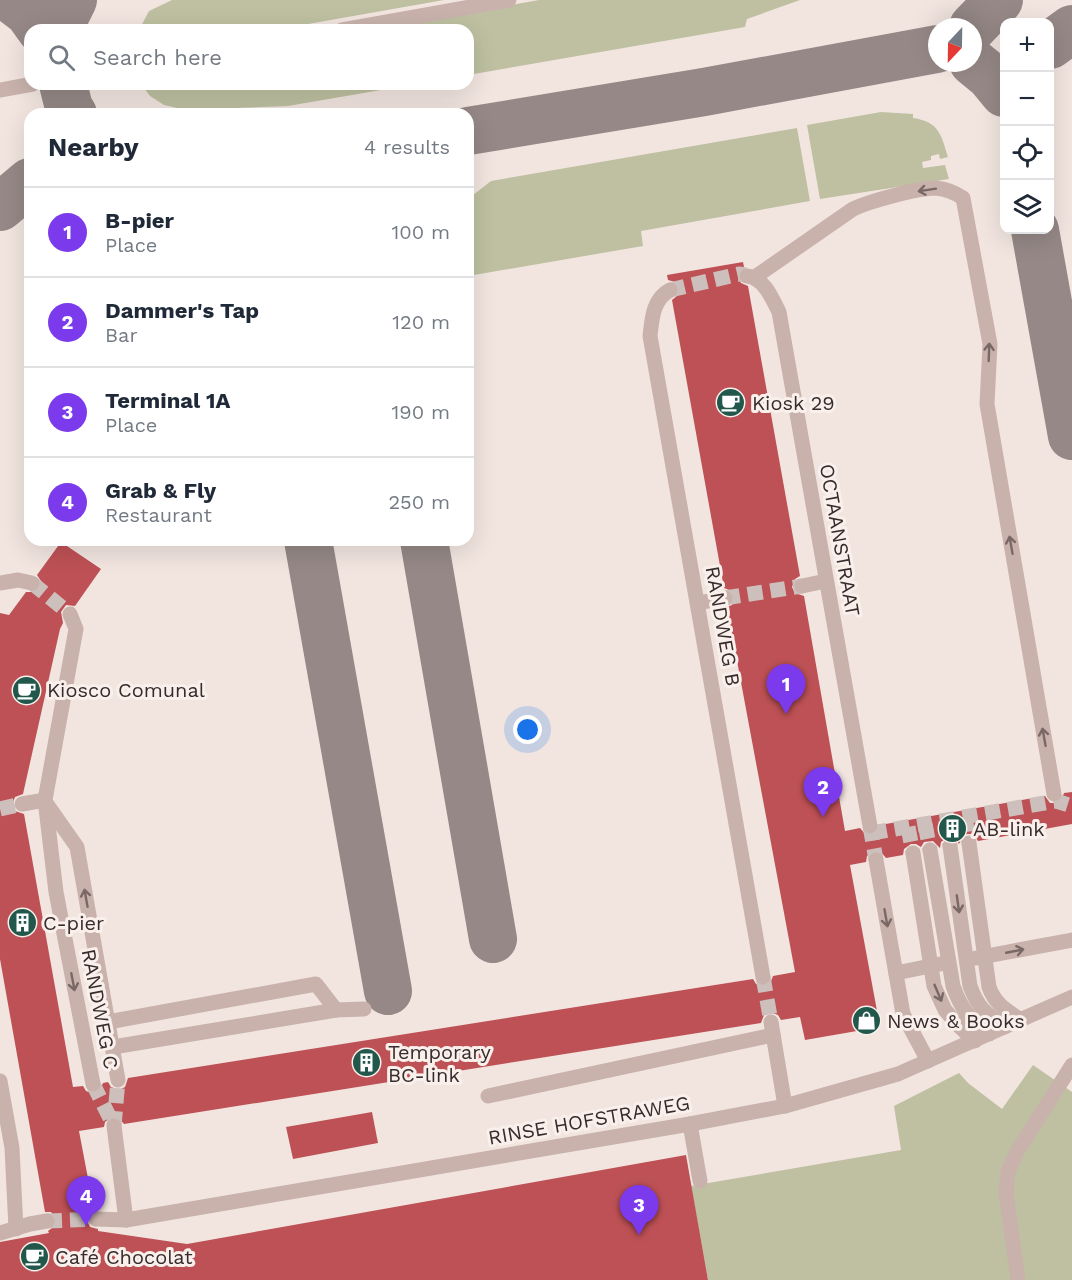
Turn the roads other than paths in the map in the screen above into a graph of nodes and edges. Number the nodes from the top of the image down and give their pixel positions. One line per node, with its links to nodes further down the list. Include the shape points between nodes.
1 (509, 0): 2 (lane)
2 (375, 24)
3 (24, 86): 4 (lane)
4 (0, 90)
5 (670, 290): 11 (lane, RANDWEG B, via 652,312 650,336)
6 (826, 582): 9 (lane); 13 (lane, OCTAANSTRAAT, one-way to 6, via 987,404 990,344 963,198 951,190 935,188 868,202 750,276 770,294 779,312); 16 (lane, OCTAANSTRAAT)
7 (0, 583): 8 (lane)
8 (32, 583)
9 (802, 586)
10 (725, 598): 11 (lane)
11 (698, 603): 28 (lane, RANDWEG B)
12 (70, 614): 14 (lane, RANDWEG C, via 76,629)
13 (1054, 794)
14 (45, 800): 15 (lane); 35 (lane, RANDWEG C, one-way to 14, via 77,847); 45 (lane, RANDWEG C, one-way to 45, via 56,892)
15 (22, 804)
16 (870, 826)
17 (969, 843): 23 (lane)
18 (950, 846): 24 (lane, one-way to 24)
19 (930, 850): 25 (lane)
20 (913, 853): 26 (lane)
21 (876, 860): 27 (lane, one-way to 27)
22 (1072, 940): 23 (lane, one-way to 22)
23 (985, 956): 24 (lane); 34 (lane, via 993,998)
24 (966, 960): 25 (lane); 37 (lane, via 975,1002)
25 (949, 963): 26 (lane); 39 (lane, via 960,1004)
26 (931, 966): 27 (lane); 39 (lane, one-way to 39, via 934,986 945,1010 960,1027)
27 (896, 973): 41 (lane, via 903,1014)
28 (763, 977)
29 (250, 996): 31 (lane); 33 (lane, via 316,984); 36 (lane)
30 (1072, 997): 34 (lane, RINSE HOFSTRAWEG)
31 (180, 1009): 35 (lane); 38 (lane)
32 (364, 1009): 33 (lane)
33 (336, 1010): 36 (lane)
34 (1021, 1020): 37 (lane, RINSE HOFSTRAWEG)
35 (108, 1022): 40 (lane, RANDWEG C)
36 (255, 1023): 38 (lane)
37 (1005, 1027): 39 (lane, RINSE HOFSTRAWEG)
38 (184, 1035): 40 (lane)
39 (982, 1037): 41 (lane, RINSE HOFSTRAWEG)
40 (113, 1047): 43 (lane, RANDWEG C)
41 (928, 1061): 47 (lane, RINSE HOFSTRAWEG, via 898,1074)
42 (1072, 1065): 57 (lane, via 1008,1171 1006,1193)
43 (118, 1080)
44 (0, 1081): 50 (lane)
45 (93, 1084)
46 (488, 1096): 47 (lane, via 772,1028)
47 (785, 1106): 48 (lane, RINSE HOFSTRAWEG)
48 (690, 1124): 51 (lane); 53 (lane, RINSE HOFSTRAWEG)
49 (114, 1126): 53 (lane)
50 (6, 1150): 55 (lane)
51 (700, 1181)
52 (96, 1219): 53 (lane, RINSE HOFSTRAWEG)
53 (126, 1220)
54 (46, 1221): 55 (lane)
55 (16, 1229): 56 (lane)
56 (0, 1233)
57 (1018, 1280)

